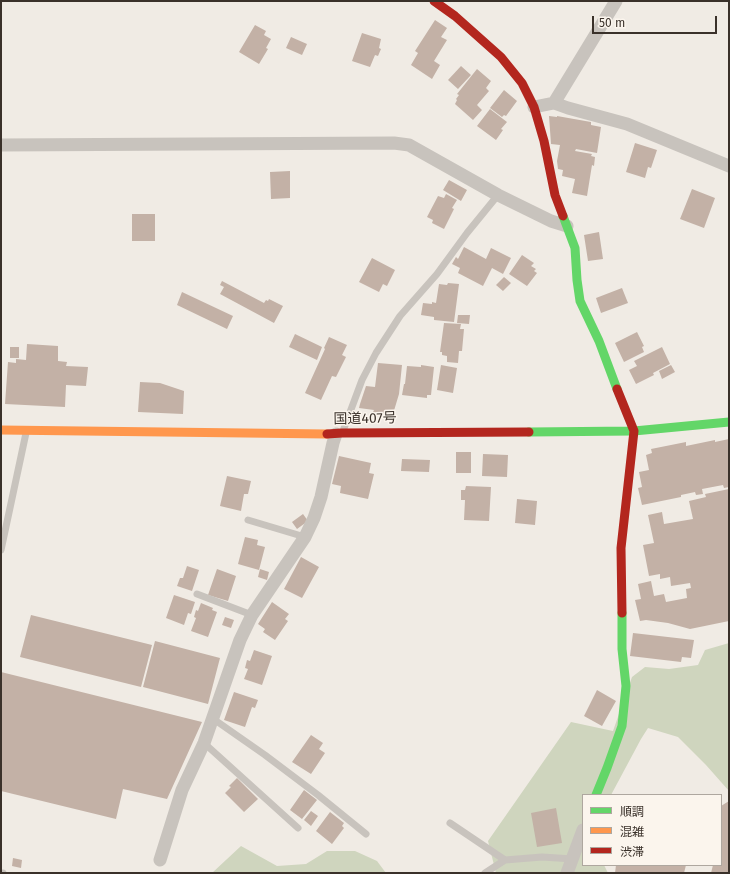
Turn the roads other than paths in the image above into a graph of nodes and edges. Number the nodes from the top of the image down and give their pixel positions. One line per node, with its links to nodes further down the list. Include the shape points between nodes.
1 (434, 1): 4 (main road, via 501,57 522,83)
2 (616, 1): 3 (street)
3 (554, 103): 4 (street); 6 (street, via 627,124)
4 (534, 107): 8 (main road, via 555,195)
5 (1, 145): 7 (street, via 394,143 409,145)
6 (729, 166)
7 (498, 195): 8 (street); 13 (lane, via 437,274 400,316 376,352)
8 (567, 226): 12 (main road, via 575,248 580,301 599,341)
9 (729, 422): 12 (main road, 国道407号)
10 (1, 430): 11 (main road, 国道407号)
11 (27, 430): 13 (main road, 国道407号); 16 (lane)
12 (634, 430): 13 (main road, 国道407号); 21 (main road, via 621,548 622,649 626,686 622,726)
13 (339, 433): 15 (street, via 333,443 321,497)
14 (248, 520): 15 (lane)
15 (305, 536): 18 (street)
16 (1, 550)
17 (197, 594): 18 (lane)
18 (252, 615): 19 (street, via 240,640)
19 (212, 718): 20 (street); 25 (lane, via 312,790)
20 (204, 743): 23 (lane); 26 (street, via 182,790)
21 (596, 794)
22 (450, 823): 27 (lane)
23 (298, 828)
24 (582, 833): 28 (street)
25 (366, 834)
26 (160, 860)
27 (505, 860): 28 (lane, via 542,857); 29 (lane)
28 (570, 869)
29 (485, 873)

